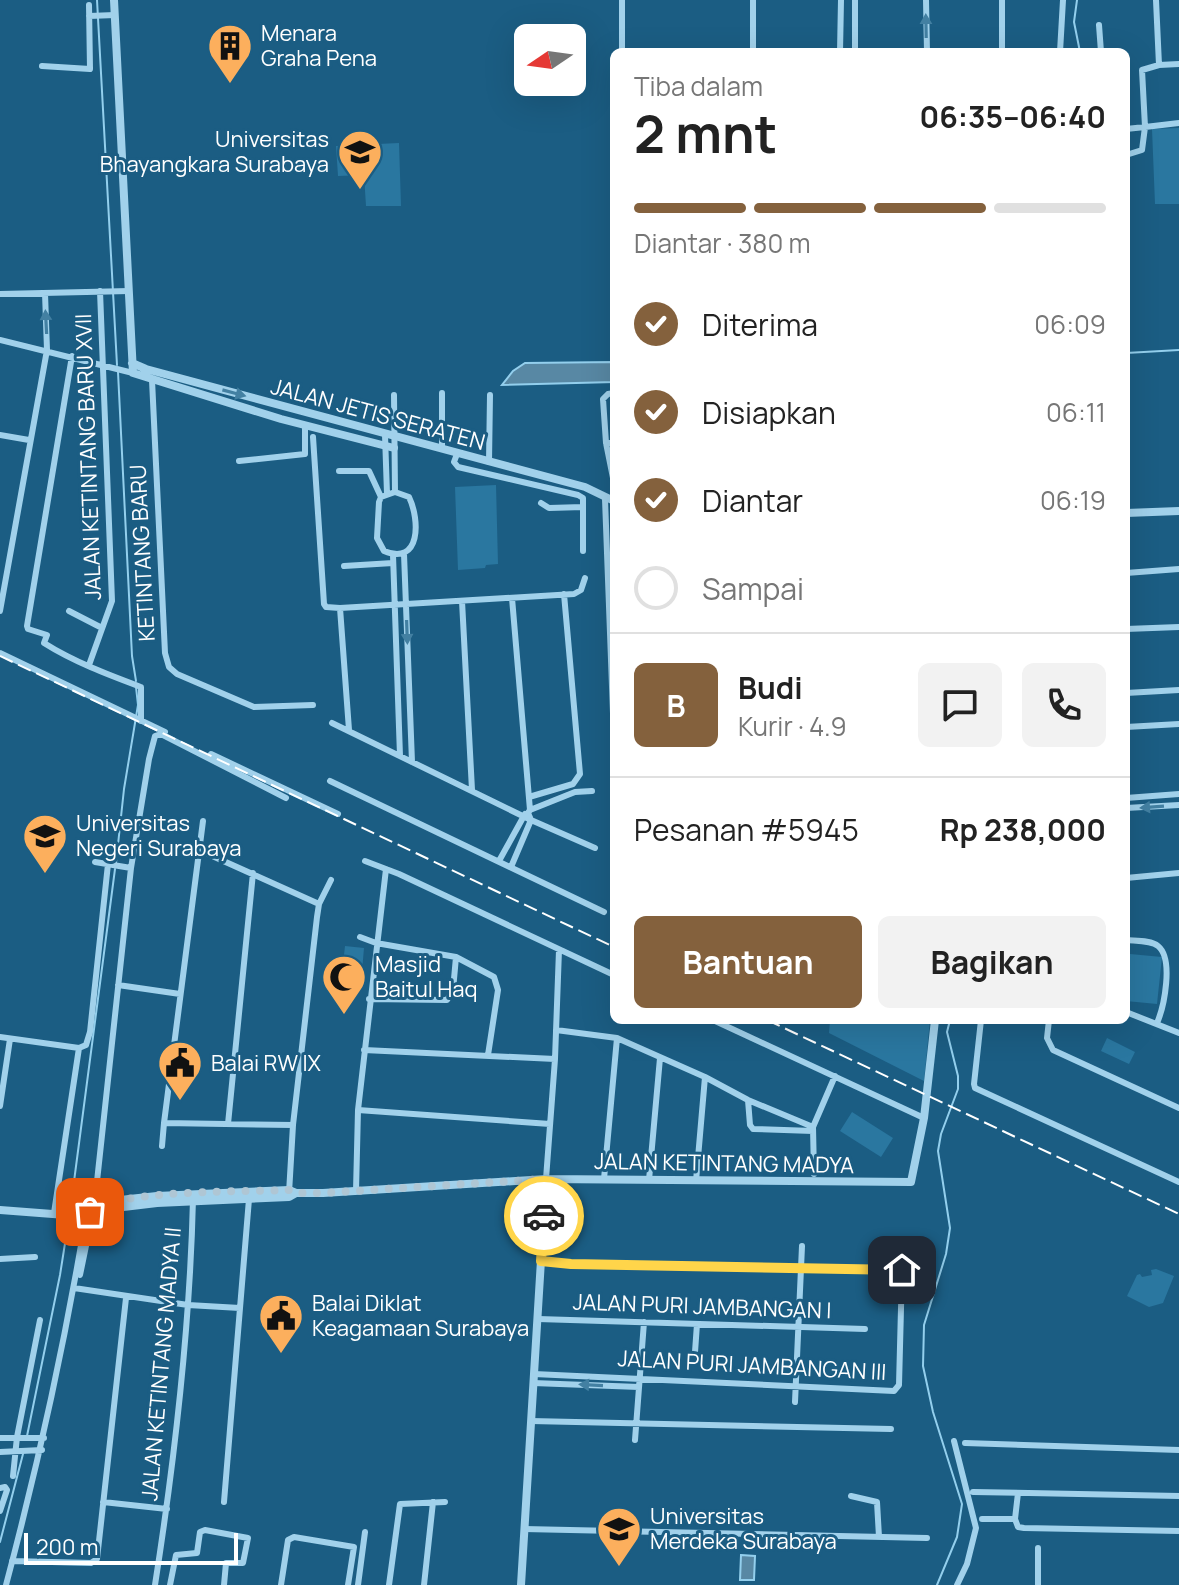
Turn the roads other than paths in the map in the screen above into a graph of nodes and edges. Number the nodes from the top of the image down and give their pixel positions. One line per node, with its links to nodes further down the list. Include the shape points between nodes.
1 (114, 0): 11 (street)
2 (622, 0): 14 (street)
3 (753, 0): 15 (street)
4 (841, 0): 16 (street)
5 (855, 0): 17 (street)
6 (926, 0): 18 (street, one-way to 6)
7 (1002, 0): 19 (street)
8 (1063, 0): 20 (street)
9 (1156, 0): 23 (street)
10 (89, 5): 12 (street)
11 (110, 15): 12 (street); 30 (street)
12 (92, 16): 24 (street, via 90,69)
13 (1099, 25): 21 (street)
14 (622, 48)
15 (753, 48)
16 (840, 48)
17 (855, 48)
18 (927, 48)
19 (1002, 48)
20 (1060, 48)
21 (1101, 48)
22 (1179, 64): 23 (street)
23 (1159, 65): 26 (street, via 1142,72)
24 (42, 66)
25 (1179, 123): 26 (street)
26 (1145, 127): 27 (street); 28 (street, via 1142,150)
27 (1130, 129)
28 (1130, 154)
29 (103, 291): 30 (street); 31 (street); 36 (street, JALAN KETINTANG BARU XVII)
30 (129, 291): 37 (street)
31 (45, 293): 32 (street); 34 (street, one-way to 31)
32 (0, 294)
33 (0, 340): 34 (street, JALAN JETIS SERATEN)
34 (47, 350): 35 (street, JALAN JETIS SERATEN); 47 (street)
35 (72, 356): 36 (street, JALAN JETIS SERATEN); 81 (street, via 27,626 47,635 44,643)
36 (108, 364): 37 (street, JALAN JETIS SERATEN); 78 (street, JALAN KETINTANG BARU XVII, via 112,601)
37 (131, 369): 38 (street, JALAN JETIS SERATEN); 45 (street, JALAN JETIS SERATEN, one-way to 45)
38 (152, 380): 43 (street, JALAN JETIS SERATEN); 84 (street, KETINTANG BARU, via 169,667 254,707)
39 (442, 393): 50 (street)
40 (610, 394): 48 (street, via 603,399)
41 (394, 395): 45 (street)
42 (490, 395): 53 (street)
43 (305, 425): 49 (street, JALAN JETIS SERATEN); 52 (street, via 305,454)
44 (0, 435): 47 (street)
45 (390, 436): 49 (street); 50 (street, JALAN JETIS SERATEN)
46 (313, 437): 74 (street, via 324,604)
47 (29, 440): 75 (street)
48 (610, 443)
49 (390, 447): 55 (street)
50 (442, 449): 51 (street, JALAN JETIS SERATEN)
51 (457, 454): 53 (street, JALAN JETIS SERATEN); 58 (street, via 458,467 578,495)
52 (239, 461)
53 (489, 462): 56 (street, JALAN JETIS SERATEN, via 585,487)
54 (339, 471): 55 (street, via 369,471)
55 (388, 494): 62 (street, via 409,497 413,505 415,541); 63 (street, via 377,508 377,538)
56 (610, 500)
57 (541, 503): 58 (street, via 549,508)
58 (583, 507): 61 (street)
59 (1179, 511): 60 (street)
60 (1130, 513)
61 (583, 551)
62 (404, 554): 63 (street); 72 (street)
63 (393, 555): 64 (street)
64 (393, 563): 65 (street); 73 (street)
65 (344, 566)
66 (1179, 569): 67 (street)
67 (1130, 573)
68 (585, 578): 69 (street, via 579,593)
69 (564, 594): 70 (street); 96 (street, via 580,774 573,784)
70 (512, 598): 71 (street); 96 (street)
71 (462, 601): 72 (street); 93 (street)
72 (406, 604): 73 (street); 91 (street, one-way to 91)
73 (394, 605): 74 (street); 90 (street)
74 (340, 608): 89 (street)
75 (0, 611)
76 (69, 611): 78 (street)
77 (1179, 627): 79 (street)
78 (102, 628): 81 (street, JALAN KETINTANG BARU XVII)
79 (1130, 629)
80 (0, 653): 85 (street)
81 (89, 665): 85 (street, via 138,686)
82 (1179, 690): 83 (street)
83 (1130, 693)
84 (313, 705)
85 (139, 720): 101 (street)
86 (332, 723): 89 (street)
87 (1179, 724): 88 (street)
88 (1130, 727)
89 (349, 730): 90 (street)
90 (400, 756): 91 (street)
91 (412, 762): 93 (street)
92 (330, 781): 107 (street)
93 (472, 790): 102 (street)
94 (592, 791): 102 (street, via 575,792)
95 (1179, 794): 98 (street)
96 (529, 797): 102 (street)
97 (286, 798): 110 (street, via 157,735)
98 (1130, 798)
99 (1179, 805): 100 (street, one-way to 100)
100 (1130, 808)
101 (338, 814)
102 (528, 814): 104 (street); 107 (street); 111 (street)
103 (203, 821): 105 (street)
104 (595, 848)
105 (199, 850): 113 (street); 126 (street)
106 (365, 861): 112 (street)
107 (499, 861): 111 (street)
108 (95, 862): 109 (street)
109 (111, 864): 110 (street); 139 (street, via 90,1032 86,1045)
110 (128, 867): 125 (street)
111 (511, 867): 118 (street)
112 (386, 869): 121 (street); 122 (street)
113 (253, 873): 117 (street); 153 (street)
114 (1179, 873): 115 (street)
115 (1130, 878)
116 (331, 880): 117 (street)
117 (319, 904): 155 (street)
118 (604, 912)
119 (360, 937): 121 (street)
120 (1130, 941): 129 (street, via 1155,944 1162,952 1166,991)
121 (376, 943): 123 (street); 127 (street)
122 (559, 950): 124 (street); 134 (street)
123 (456, 957): 127 (street, via 447,1000); 141 (street, via 497,983)
124 (610, 973)
125 (118, 985): 126 (street); 164 (street)
126 (180, 994): 152 (street)
127 (369, 999): 140 (street)
128 (1130, 1013): 129 (street)
129 (1157, 1023): 135 (street)
130 (722, 1024): 144 (street)
131 (935, 1024): 151 (street)
132 (981, 1024): 163 (street, via 977,1089)
133 (1049, 1024): 149 (street, via 1053,1050)
134 (556, 1030): 137 (street); 143 (street)
135 (1179, 1033)
136 (0, 1037): 138 (street)
137 (617, 1038): 142 (street); 160 (street)
138 (10, 1039): 139 (street); 146 (street)
139 (79, 1048): 171 (street)
140 (364, 1050): 141 (street); 150 (street)
141 (488, 1055): 143 (street)
142 (660, 1058): 145 (street); 161 (street)
143 (555, 1059): 154 (street)
144 (835, 1076): 151 (street); 156 (street)
145 (705, 1077): 147 (street); 162 (street)
146 (2, 1091): 148 (street)
147 (748, 1100): 156 (street); 156 (street, via 753,1129)
148 (0, 1106)
149 (1179, 1108)
150 (358, 1110): 154 (street); 165 (street)
151 (924, 1118): 162 (street, JALAN KETINTANG MADYA, via 912,1181)
152 (164, 1123): 153 (street); 157 (street)
153 (228, 1124): 155 (street)
154 (550, 1124): 159 (street)
155 (293, 1125): 166 (street)
156 (813, 1129): 158 (street)
157 (162, 1146)
158 (814, 1174)
159 (546, 1179): 160 (street, JALAN KETINTANG MADYA); 165 (street, JALAN KETINTANG MADYA); 176 (street)
160 (604, 1179): 161 (street, JALAN KETINTANG MADYA)
161 (649, 1180): 162 (street, JALAN KETINTANG MADYA)
162 (696, 1181)
163 (1179, 1182)
164 (97, 1188): 169 (street); 172 (street)
165 (356, 1191): 166 (street, JALAN KETINTANG MADYA)
166 (291, 1193): 167 (street, JALAN KETINTANG MADYA); 168 (street, JALAN KETINTANG MADYA)
167 (193, 1198): 168 (street, JALAN KETINTANG MADYA); 169 (street, JALAN KETINTANG MADYA); 172 (street, JALAN KETINTANG MADYA); 182 (street, JALAN KETINTANG MADYA II)
168 (249, 1199): 183 (street)
169 (111, 1201): 172 (street, JALAN KETINTANG MADYA)
170 (0, 1210): 171 (street, JALAN KETINTANG MADYA)
171 (56, 1213): 172 (street, JALAN KETINTANG MADYA)
172 (89, 1214): 180 (street)
173 (802, 1246): 177 (street)
174 (35, 1257): 175 (street)
175 (0, 1259)
176 (541, 1261): 177 (street); 184 (street)
177 (801, 1268): 178 (street); 188 (street)
178 (902, 1270): 179 (street); 196 (street, JALAN PURI JAMBANGAN III, via 897,1389)
179 (932, 1270)
180 (75, 1290): 181 (street); 203 (street)
181 (126, 1298): 182 (street); 217 (street)
182 (188, 1305): 183 (street); 221 (street, JALAN KETINTANG MADYA II)
183 (240, 1308): 218 (street)
184 (538, 1319): 186 (street, JALAN PURI JAMBANGAN I); 193 (street)
185 (40, 1320): 201 (street)
186 (644, 1322): 187 (street, JALAN PURI JAMBANGAN I); 192 (street)
187 (697, 1324): 188 (street, JALAN PURI JAMBANGAN I); 190 (street)
188 (798, 1327): 189 (street, JALAN PURI JAMBANGAN I); 196 (street)
189 (865, 1329)
190 (695, 1352)
191 (567, 1375): 192 (street, JALAN PURI JAMBANGAN III); 193 (street, JALAN PURI JAMBANGAN III); 194 (street)
192 (639, 1377): 195 (street); 196 (street, JALAN PURI JAMBANGAN III)
193 (533, 1378): 194 (street, JALAN PURI JAMBANGAN III); 198 (street)
194 (567, 1384): 195 (street, JALAN PURI JAMBANGAN III, one-way to 194)
195 (639, 1387): 199 (street)
196 (796, 1387): 197 (street)
197 (795, 1402)
198 (531, 1421): 199 (street); 225 (street)
199 (636, 1422): 200 (street); 204 (street)
200 (891, 1429)
201 (19, 1437): 202 (street); 203 (street); 209 (street)
202 (0, 1438)
203 (44, 1438): 207 (street)
204 (635, 1440)
205 (954, 1441): 242 (street, via 976,1528)
206 (965, 1443): 208 (street)
207 (42, 1450): 209 (street); 231 (street)
208 (1179, 1450)
209 (21, 1451): 210 (street); 211 (street)
210 (0, 1452)
211 (13, 1476)
212 (3, 1487): 222 (street, via 7,1490)
213 (973, 1492): 214 (street)
214 (1018, 1493): 216 (street); 224 (street)
215 (851, 1496): 228 (street, via 877,1502)
216 (1179, 1496)
217 (103, 1502): 221 (street); 231 (street, via 95,1562)
218 (224, 1502)
219 (433, 1502): 220 (street); 239 (street, via 400,1504); 240 (street)
220 (445, 1502)
221 (167, 1509): 233 (street, JALAN KETINTANG MADYA II)
222 (0, 1511)
223 (982, 1519): 224 (street)
224 (1015, 1519): 226 (street, via 1024,1528)
225 (524, 1529): 228 (street); 241 (street)
226 (1179, 1531)
227 (365, 1532): 238 (street)
228 (879, 1537): 229 (street)
229 (927, 1538)
230 (1038, 1548): 243 (street)
231 (12, 1561): 232 (street)
232 (6, 1585)
233 (155, 1585)
234 (170, 1585): 235 (street, via 176,1555 197,1553 202,1530 248,1538 243,1563 226,1563)
235 (224, 1585)
236 (281, 1585): 237 (street, via 288,1540 294,1537 354,1547)
237 (348, 1585)
238 (358, 1585)
239 (389, 1585)
240 (424, 1585)
241 (521, 1585)
242 (957, 1585)
243 (1038, 1585)

